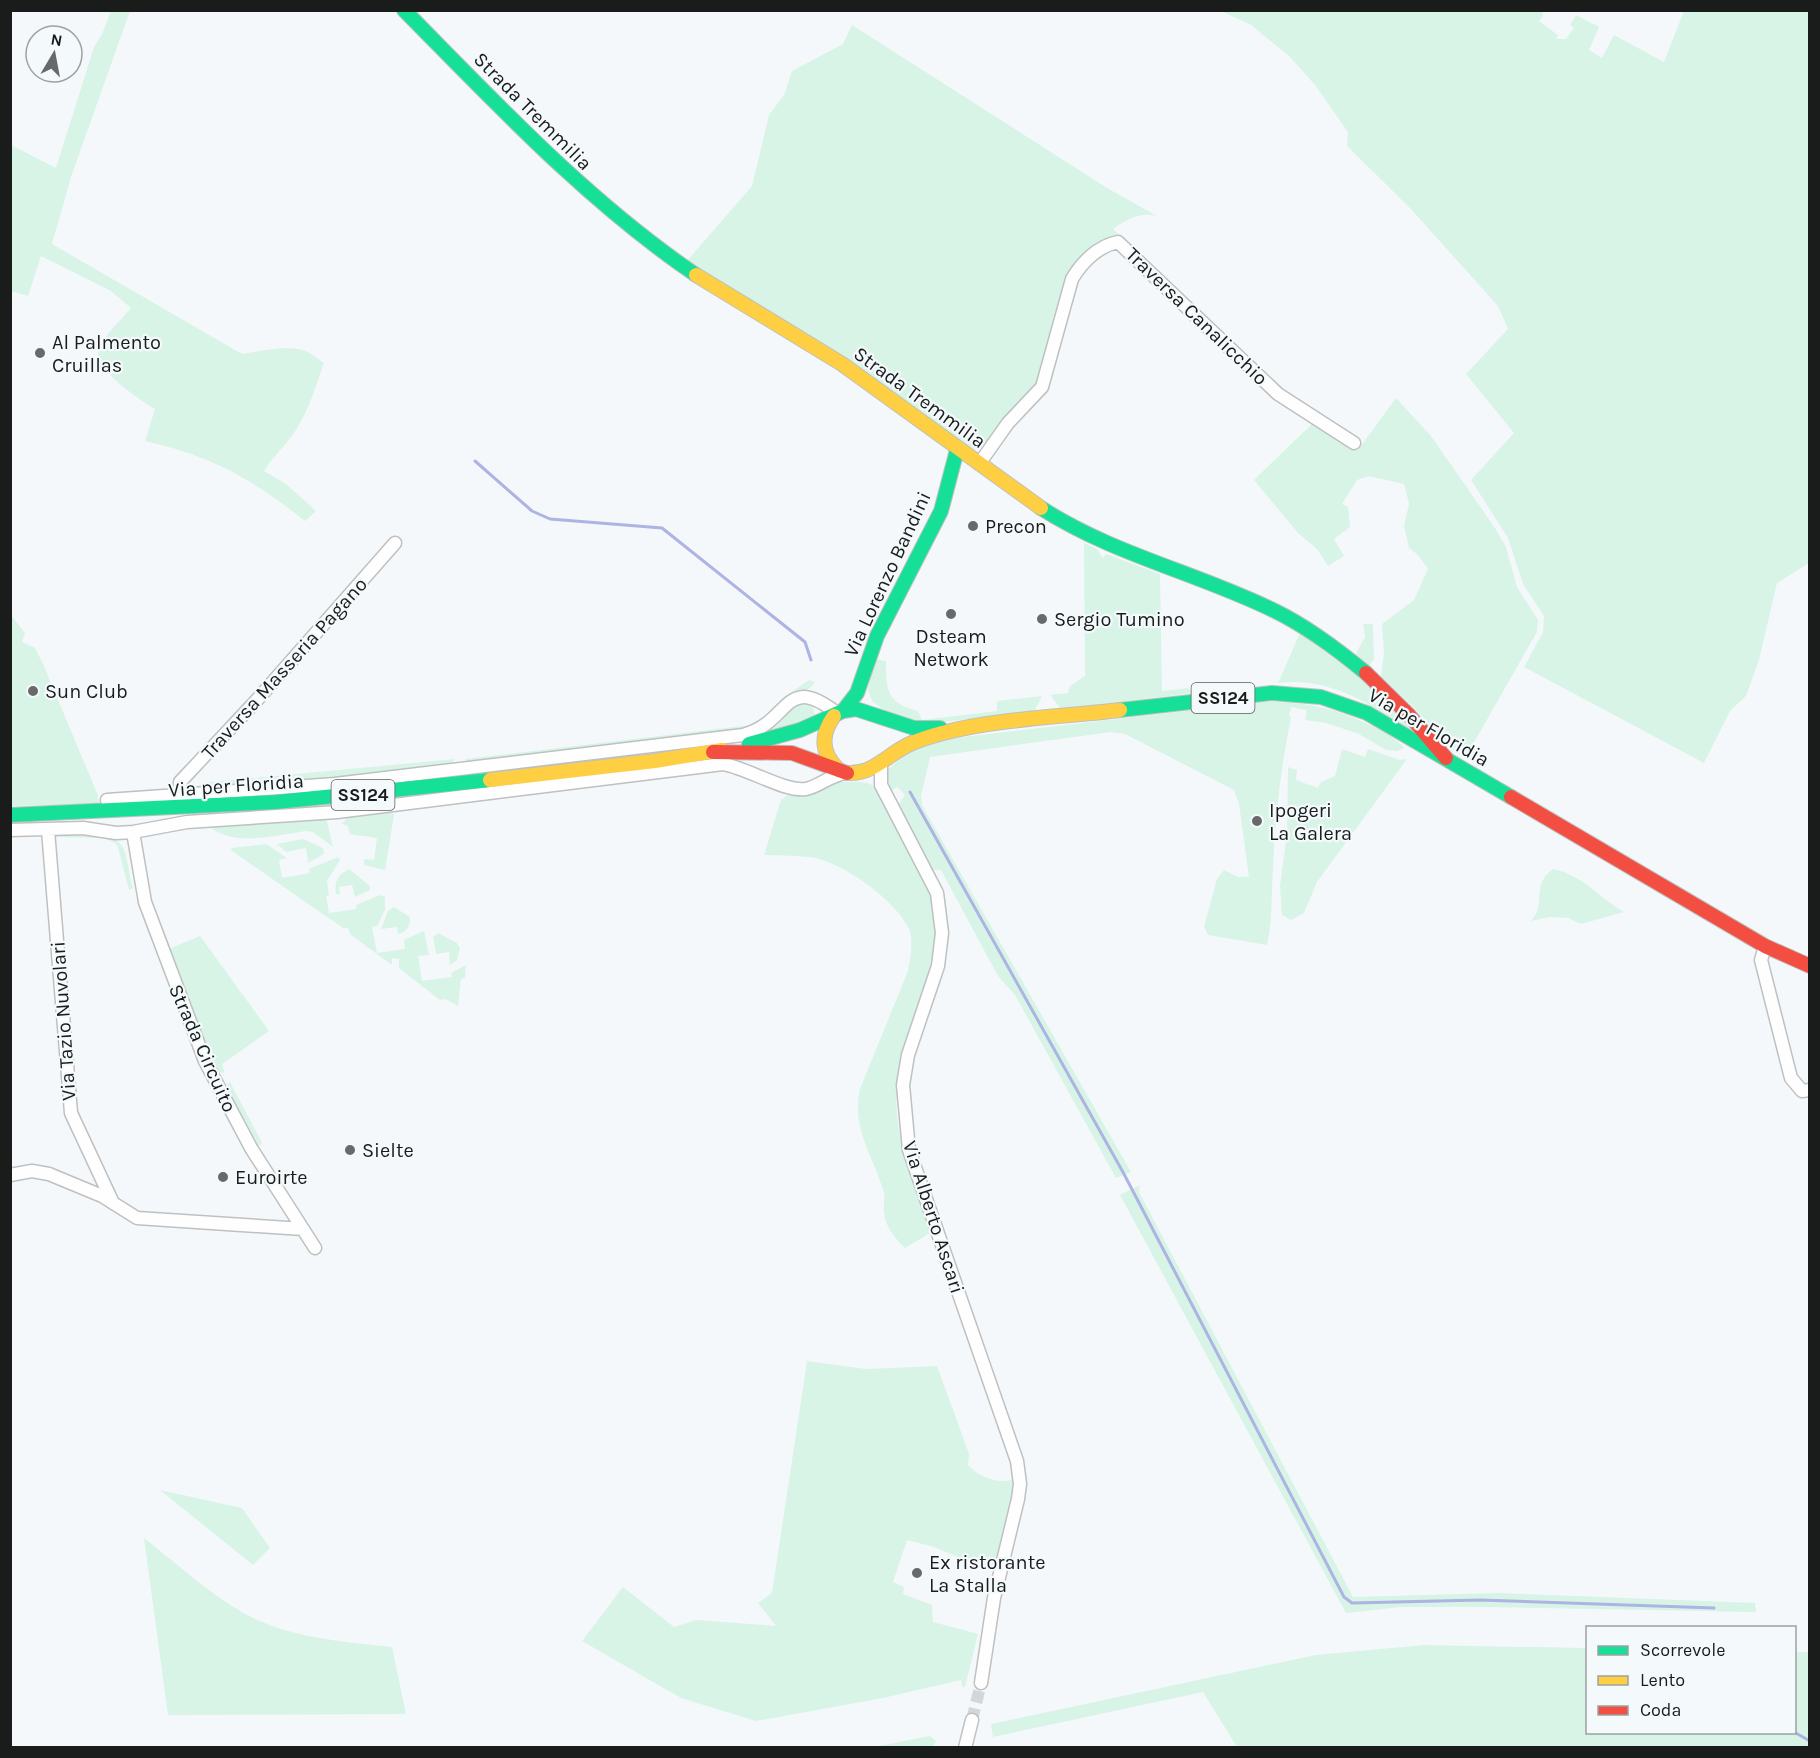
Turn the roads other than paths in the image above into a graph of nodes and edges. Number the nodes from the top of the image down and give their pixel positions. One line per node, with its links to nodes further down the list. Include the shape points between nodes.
1 (404, 10): 3 (main road, Strada Tremmilia, via 588,193 652,244 842,364)
2 (1354, 443): 4 (street, Traversa Canalicchio, via 1278,394 1118,242 1098,250 1079,267 1072,279 1042,387 1008,423)
3 (957, 450): 4 (main road, Strada Tremmilia); 6 (main road, Via Lorenzo Bandini, via 941,512 877,636)
4 (979, 464): 12 (main road, Strada Tremmilia, via 1061,520 1274,611 1314,633 1358,665 1407,710)
5 (395, 543): 17 (street, Traversa Masseria Pagano, via 180,782)
6 (861, 680): 7 (main road, Via Lorenzo Bandini, via 857,693); 8 (main road)
7 (839, 714): 8 (main road, via 856,709); 10 (main road, via 784,735); 11 (main road, via 824,732); 17 (street, via 820,699 802,696 794,698 760,731 743,735 358,782)
8 (873, 714): 9 (main road, via 914,728); 13 (main road, via 884,726 888,740)
9 (984, 726): 12 (main road, Via per Floridia / SS124, via 1272,693 1308,693 1352,705); 13 (main road, via 930,736)
10 (713, 752): 11 (main road, via 781,751); 19 (main road, Via per Floridia / SS124, via 336,798)
11 (824, 758): 14 (main road); 16 (street)
12 (1448, 760): 23 (main road, Via per Floridia)
13 (882, 761): 14 (main road, via 871,770); 15 (street)
14 (849, 773): 15 (street); 16 (street, via 832,775)
15 (881, 785): 30 (street, Via Alberto Ascari, via 937,893 942,933 938,966 908,1055 904,1112 909,1150 1017,1461 1020,1484)
16 (815, 786): 22 (street, via 799,789 739,766 723,764 337,812 187,822)
17 (179, 795): 18 (street)
18 (107, 800)
19 (10, 815)
20 (10, 830): 21 (street)
21 (48, 830): 22 (street); 27 (street, Via Tazio Nuvolari, via 71,1113)
22 (133, 832): 28 (street, Strada Circuito, via 145,902 192,1030 251,1148)
23 (1765, 946): 24 (main road, Via per Floridia); 25 (street, via 1761,960 1791,1078 1802,1091)
24 (1809, 966)
25 (1809, 1090)
26 (10, 1174): 27 (street, via 43,1172)
27 (113, 1203): 28 (street, via 137,1218)
28 (303, 1229): 29 (street, Strada Circuito)
29 (315, 1248)
30 (979, 1684)
31 (970, 1720): 32 (street)
32 (962, 1748)

